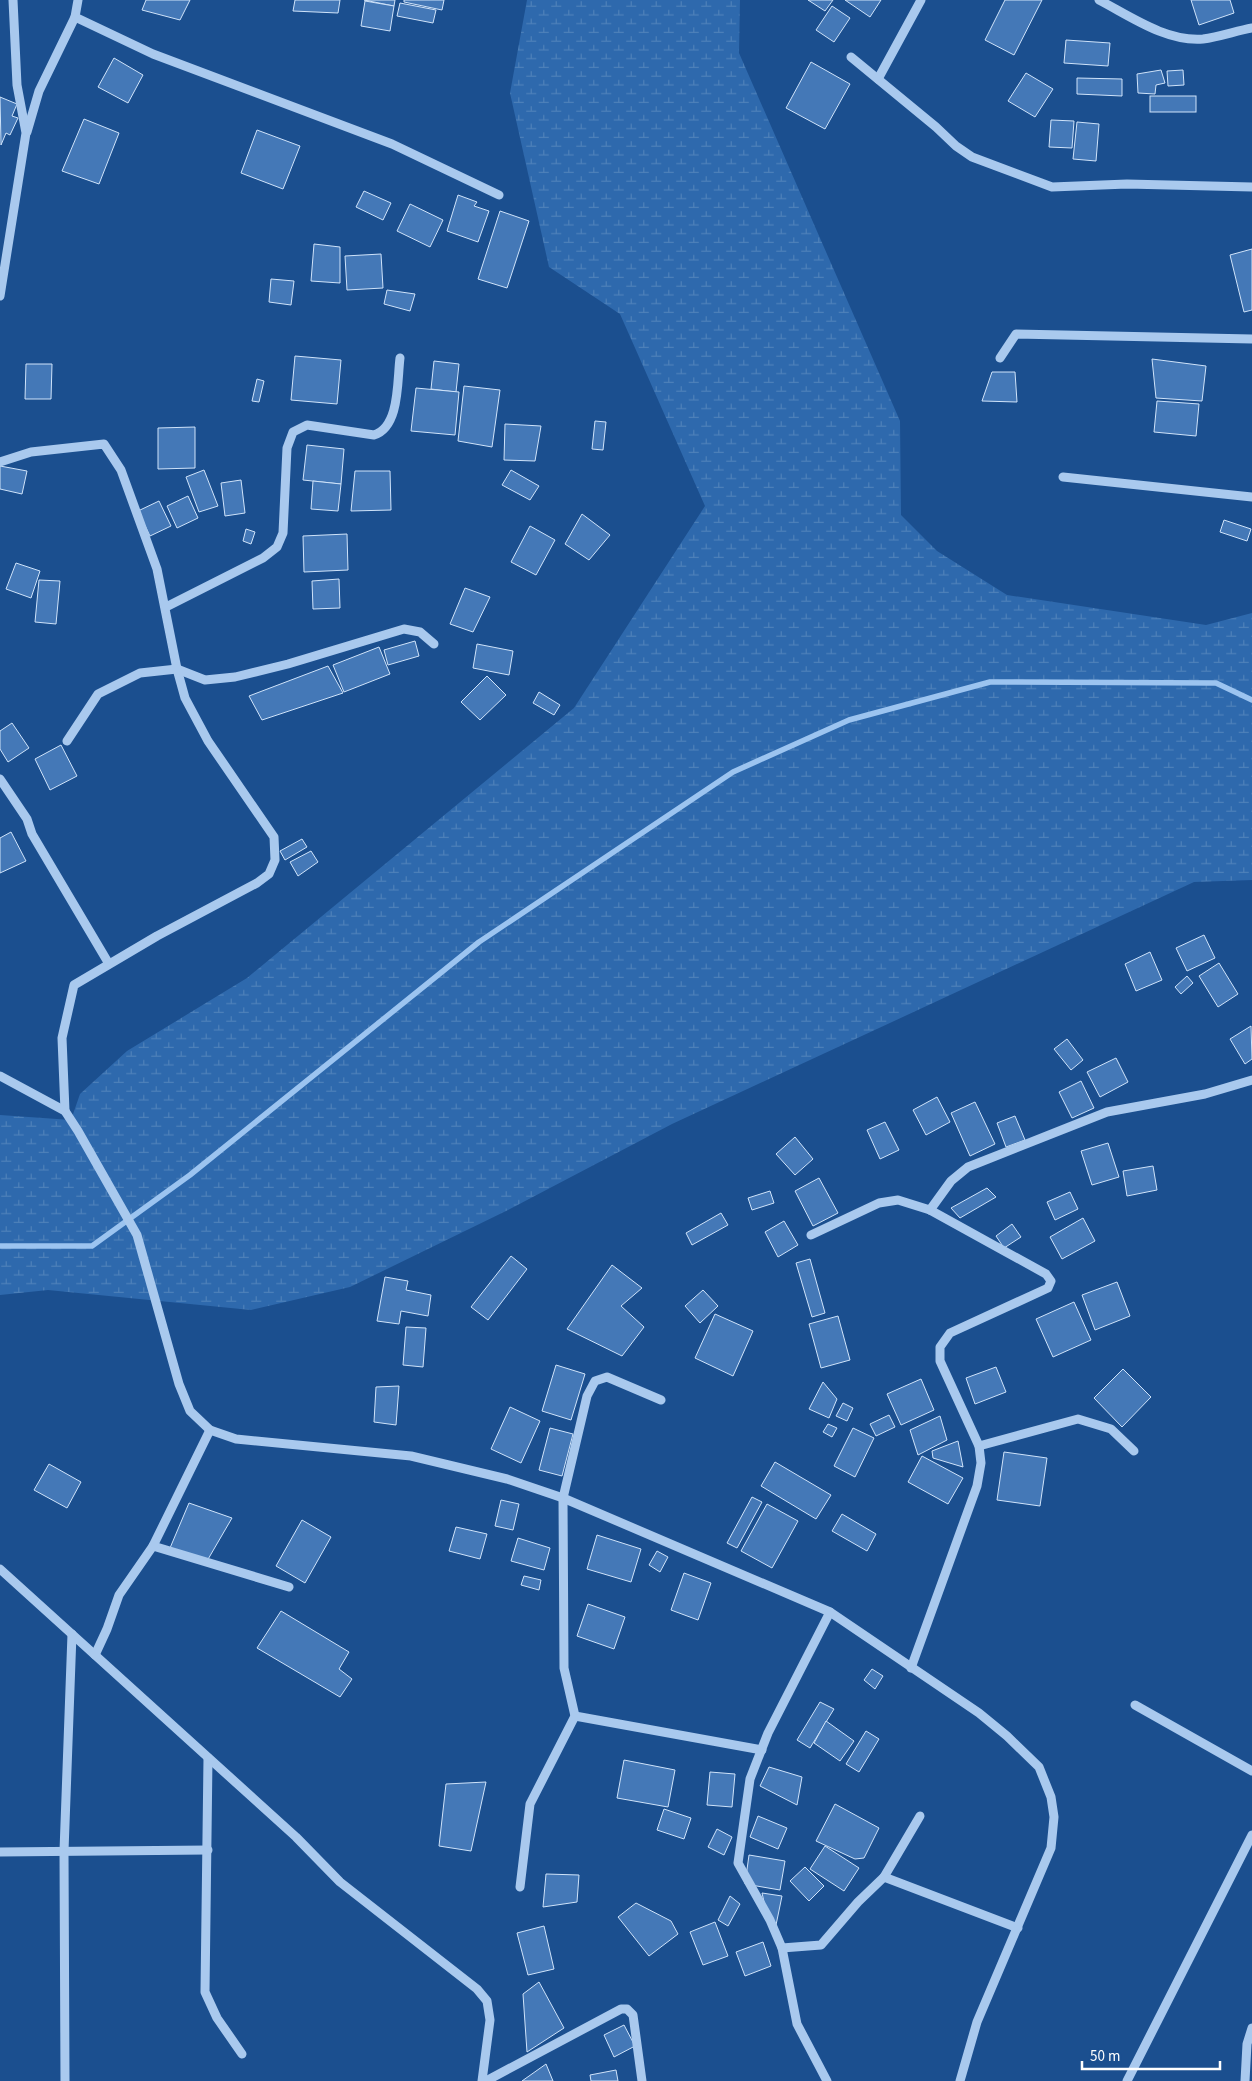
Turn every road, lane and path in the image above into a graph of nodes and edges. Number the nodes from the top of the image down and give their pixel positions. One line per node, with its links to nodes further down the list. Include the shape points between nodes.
1 (13, 0): 9 (street, via 17,85)
2 (78, 0): 5 (street)
3 (921, 0): 8 (street)
4 (1099, 0): 6 (street, via 1165,34 1182,38 1203,39)
5 (75, 17): 9 (street, via 39,91); 11 (street, via 153,54 392,144)
6 (1252, 28)
7 (850, 57): 8 (street)
8 (878, 79): 10 (street, via 972,157 1052,187 1127,184)
9 (26, 133): 12 (street)
10 (1252, 187)
11 (499, 195)
12 (0, 296)
13 (1252, 339): 15 (street, via 1016,334)
14 (400, 358): 19 (street, via 392,419 382,432 374,435 307,425 293,432 287,448 283,533 277,547 264,558)
15 (1000, 358)
16 (0, 462): 19 (street, via 31,452 104,444 121,470 157,569)
17 (1063, 477): 18 (street)
18 (1252, 497)
19 (166, 607): 21 (street)
20 (434, 644): 21 (street, via 420,632 404,629 288,664 235,676 205,680)
21 (177, 669): 22 (street, via 140,673 98,694); 24 (street, via 185,698 196,720 274,837 275,860 269,874 257,883)
22 (67, 741)
23 (0, 779): 24 (street, via 27,819 32,834)
24 (109, 964): 27 (street, via 74,985 62,1038)
25 (0, 1076): 27 (street)
26 (1252, 1080): 28 (street, via 1205,1094 1107,1112 968,1167 951,1181)
27 (65, 1111): 31 (street, via 137,1235 179,1384 190,1411)
28 (930, 1210): 29 (street, via 898,1200 879,1203); 32 (street, via 1046,1274 1051,1281 1048,1288 950,1333 940,1347 940,1361)
29 (811, 1235)
30 (661, 1400): 34 (street, via 607,1377 595,1381 587,1396)
31 (210, 1430): 34 (street, via 236,1439 411,1456 507,1479); 35 (street)
32 (979, 1446): 33 (street, via 1078,1419 1111,1429); 41 (street, via 981,1463 977,1486)
33 (1134, 1451)
34 (563, 1498): 38 (street); 43 (street, via 564,1668)
35 (153, 1546): 37 (street); 40 (street, via 119,1595)
36 (0, 1569): 39 (street)
37 (289, 1587)
38 (830, 1612): 41 (street); 44 (street)
39 (72, 1634): 40 (street); 50 (street)
40 (95, 1655): 45 (street)
41 (910, 1668): 54 (street, via 979,1713 1039,1767 1051,1797 1054,1817 1051,1848)
42 (1135, 1705): 46 (street)
43 (575, 1716): 44 (street); 53 (street, via 530,1804)
44 (762, 1750): 55 (street, via 750,1778 738,1863)
45 (208, 1758): 49 (street); 59 (street, via 296,1837 340,1882 477,1989 487,2001 490,2020)
46 (1252, 1770)
47 (920, 1816): 52 (street)
48 (1252, 1835): 63 (street)
49 (208, 1850): 50 (street); 57 (street, via 205,1992 217,2018)
50 (64, 1851): 51 (street); 58 (street)
51 (0, 1852)
52 (884, 1877): 54 (street); 55 (street, via 821,1945)
53 (520, 1887)
54 (1018, 1928): 62 (street, via 977,2022)
55 (782, 1948): 61 (street, via 797,2024)
56 (1252, 2028): 64 (street, via 1247,2044)
57 (242, 2054)
58 (64, 2081)
59 (484, 2081): 60 (street, via 621,2009 627,2009 632,2015)
60 (642, 2081)
61 (827, 2081)
62 (960, 2081)
63 (1127, 2081)
64 (1245, 2081)

